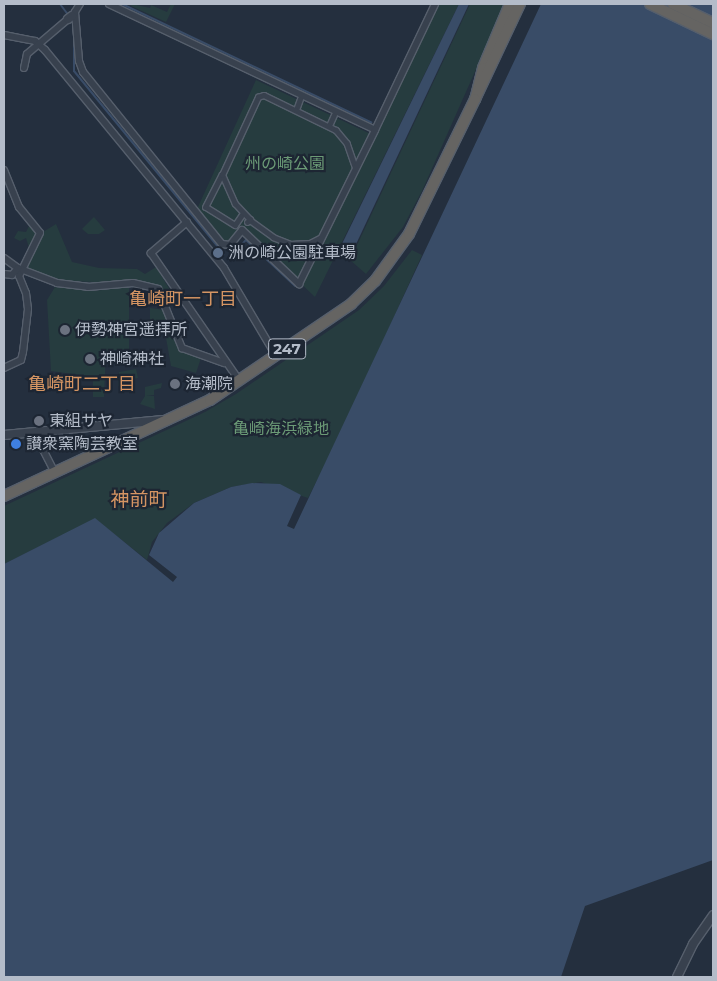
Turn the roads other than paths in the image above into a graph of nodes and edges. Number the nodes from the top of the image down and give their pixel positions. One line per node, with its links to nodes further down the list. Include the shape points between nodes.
1 (80, 4): 8 (street)
2 (109, 4): 19 (street)
3 (435, 4): 19 (street)
4 (510, 4): 15 (highway, 247, via 483,68)
5 (520, 4): 15 (highway, 247)
6 (650, 4): 10 (highway)
7 (673, 4): 9 (highway)
8 (72, 16): 12 (street); 22 (street, via 79,61 84,72)
9 (713, 23)
10 (713, 34)
11 (4, 35): 12 (street)
12 (40, 43): 13 (street, via 26,56); 23 (street)
13 (24, 68)
14 (300, 99): 16 (street)
15 (475, 99): 29 (highway, 247, via 418,219 388,264 350,304)
16 (296, 110): 18 (street); 21 (street, via 264,95 258,97)
17 (334, 115): 18 (street)
18 (329, 126): 24 (street, via 347,143 356,163 318,241 290,244 273,237)
19 (375, 130): 22 (street, via 298,284 242,230 230,245 224,246)
20 (4, 170): 27 (street, via 19,207 40,233)
21 (222, 176): 24 (street, via 228,193); 24 (street, via 206,207 235,224)
22 (179, 194): 23 (street)
23 (170, 202): 25 (street)
24 (242, 213)
25 (187, 222): 29 (street, via 224,268); 30 (street, via 151,253)
26 (4, 258): 27 (street)
27 (20, 269): 28 (street, via 12,275); 30 (street, via 70,286 133,283 158,289 182,348); 31 (street, via 28,309 23,352 21,360)
28 (4, 274)
29 (276, 356): 32 (highway, 247)
30 (224, 363): 32 (street)
31 (4, 368)
32 (239, 380): 33 (highway, 247, via 194,409)
33 (167, 420): 34 (street); 36 (highway, 247)
34 (34, 432): 35 (street); 36 (street)
35 (4, 435)
36 (55, 473): 37 (highway, 247)
37 (4, 496)
38 (713, 915): 39 (street, via 693,944)
39 (677, 977)

